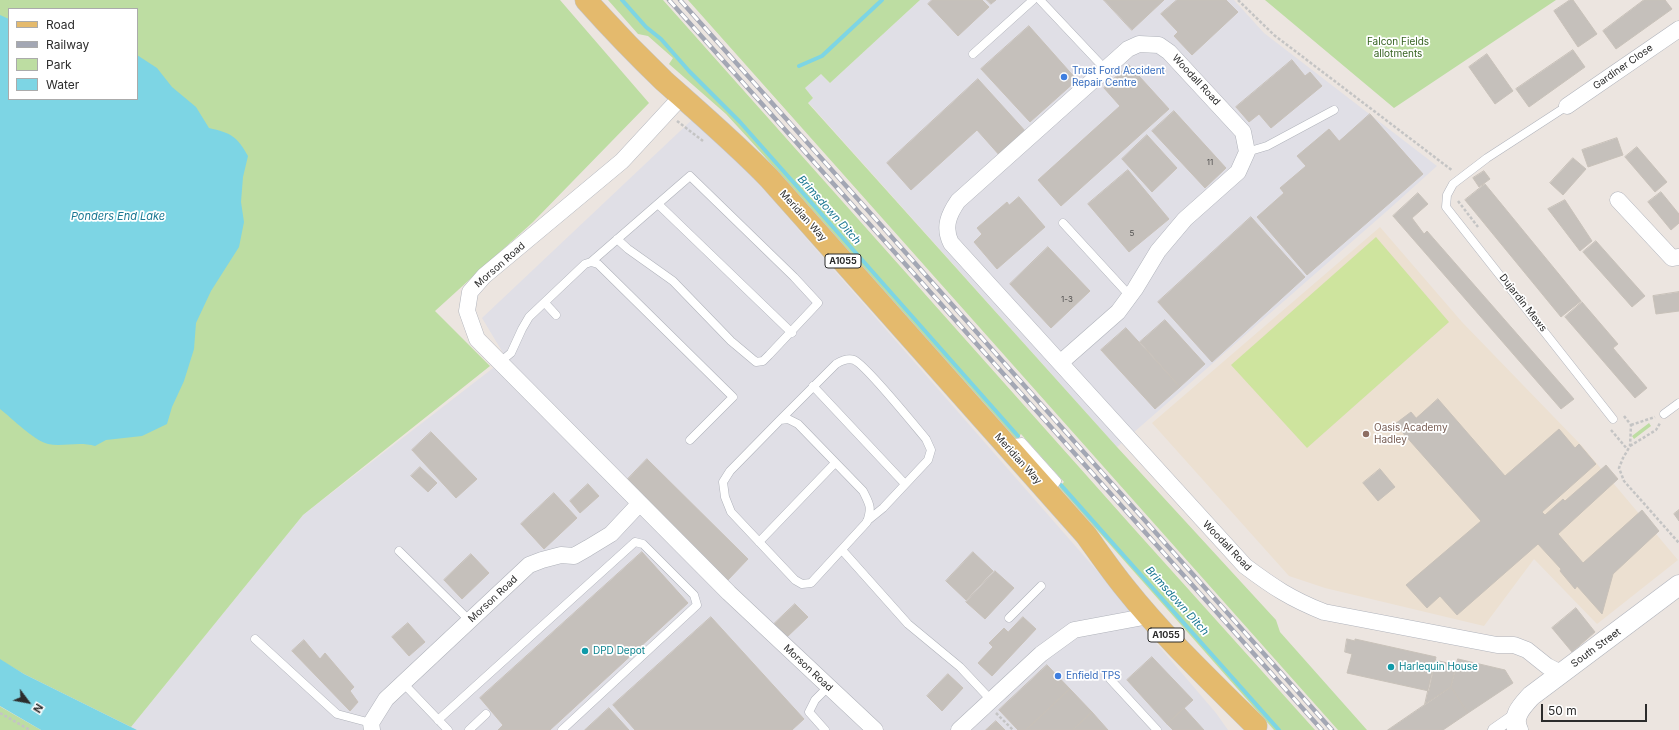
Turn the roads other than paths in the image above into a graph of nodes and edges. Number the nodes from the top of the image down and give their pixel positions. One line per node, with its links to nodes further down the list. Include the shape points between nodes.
1 (586, 0): 7 (main road, Meridian Way / A1055, via 625,43)
2 (1033, 0): 5 (lane)
3 (1040, 0): 6 (lane)
4 (1679, 29): 8 (street, Gardiner Close)
5 (973, 54)
6 (1105, 69): 10 (street, Woodall Road, via 1128,49 1139,44 1159,45 1178,60 1243,132); 22 (street, Woodall Road, via 958,201 949,214 947,226 947,235 951,243)
7 (682, 96): 21 (street, Morson Road, via 622,161 484,276 470,292 467,311 477,339); 33 (main road, Meridian Way / A1055, via 769,178)
8 (1567, 106): 26 (lane, Dujardin Mews, via 1487,158 1453,184 1447,195 1446,207)
9 (1334, 110): 10 (lane, via 1268,146)
10 (1247, 152): 17 (street, via 1238,172 1185,219 1158,251)
11 (1618, 200): 15 (street, via 1672,258)
12 (658, 204): 14 (lane); 20 (lane); 20 (lane, via 690,176 818,303)
13 (1063, 223): 17 (lane)
14 (617, 239): 16 (lane); 20 (lane, via 673,281 731,341 756,362 762,361)
15 (1679, 257)
16 (592, 262): 18 (lane, via 585,264); 28 (lane, via 598,264 733,397)
17 (1130, 296): 22 (street, via 1118,312)
18 (545, 303): 19 (lane); 21 (lane, via 529,317 511,353)
19 (556, 316)
20 (792, 332)
21 (500, 362): 31 (street, Morson Road)
22 (1060, 363): 43 (street, Woodall Road, via 1245,566 1274,588 1298,602 1324,612 1497,645 1514,645 1527,650 1547,666)
23 (813, 386): 27 (lane); 30 (lane); 30 (lane, via 836,364 845,360 855,360 867,372 926,439 931,450 928,460)
24 (1679, 403): 25 (lane)
25 (1664, 414)
26 (1613, 419)
27 (780, 420): 29 (lane, via 788,419 798,424); 34 (lane, via 723,482 731,512)
28 (690, 440)
29 (835, 463): 32 (lane, via 863,491 871,511); 34 (lane)
30 (905, 484): 32 (lane)
31 (640, 504): 41 (street, Morson Road, via 611,534 574,556 561,555 529,565); 46 (street, Morson Road, via 729,593)
32 (867, 522): 35 (lane)
33 (1086, 535): 39 (main road, Meridian Way / A1055, via 1126,590); 52 (main road, Meridian Way / A1055, via 1136,582 1190,643)
34 (760, 542): 35 (lane, via 795,580 802,584 811,583)
35 (842, 550): 47 (lane, via 908,624 960,667)
36 (399, 551): 41 (lane)
37 (1679, 585): 43 (street, South Street)
38 (1041, 586): 40 (lane)
39 (1149, 616): 47 (street, via 1074,630 1041,654); 52 (main road, Meridian Way / A1055)
40 (1009, 618)
41 (470, 621): 45 (street, Morson Road)
42 (255, 639): 51 (lane, via 337,714)
43 (1561, 673): 50 (street, South Street, via 1531,696)
44 (1110, 679): 59 (lane)
45 (404, 683): 49 (lane); 51 (street, Morson Road, via 386,699)
46 (828, 686): 56 (lane, via 815,700 809,712); 57 (street, Morson Road)
47 (994, 707): 58 (street)
48 (486, 714): 54 (lane)
49 (438, 720): 53 (lane); 55 (lane, via 635,542 643,544 694,595 697,605)
50 (1517, 722): 60 (street)
51 (372, 726)
52 (1256, 729)
53 (448, 730)
54 (468, 730)
55 (562, 730)
56 (825, 730)
57 (875, 730)
58 (959, 730)
59 (1157, 730)
60 (1494, 730)

